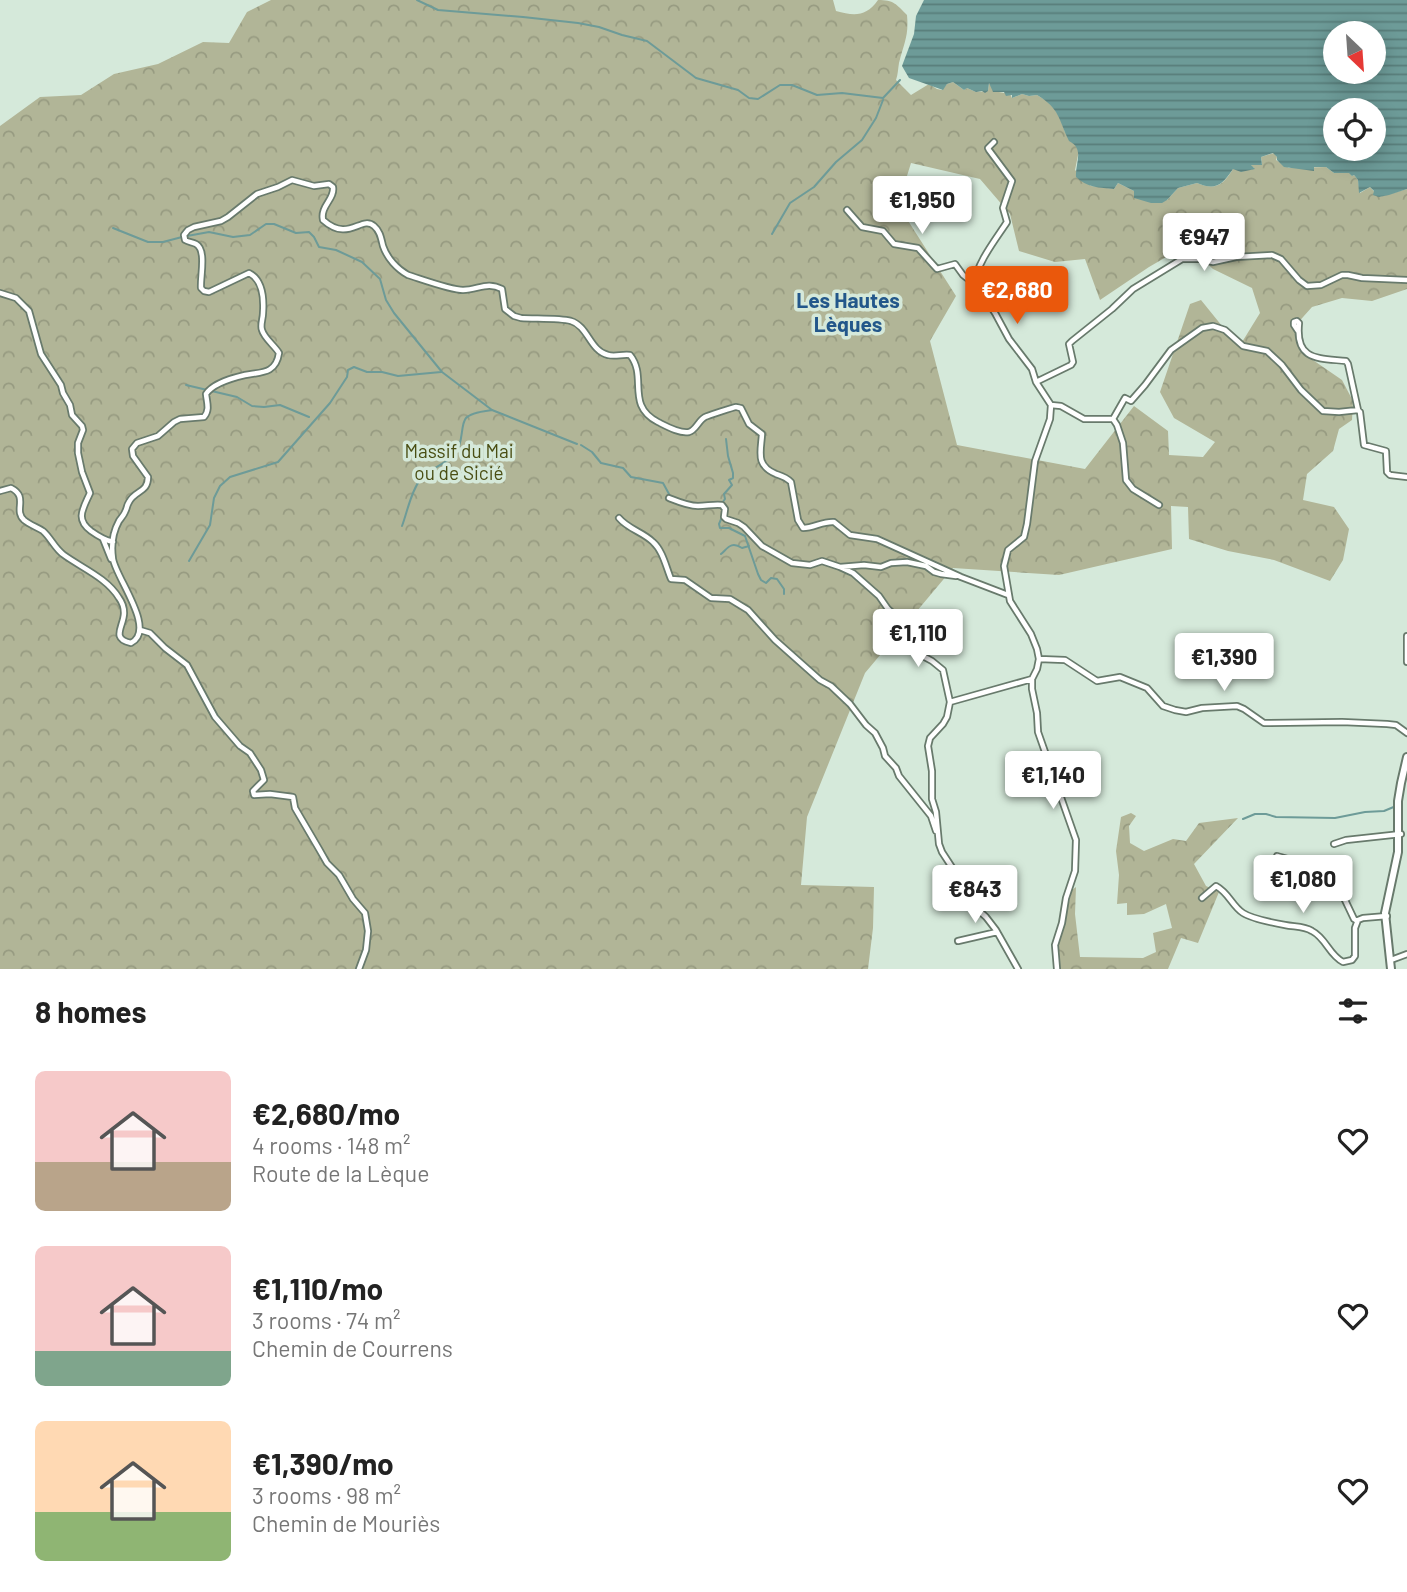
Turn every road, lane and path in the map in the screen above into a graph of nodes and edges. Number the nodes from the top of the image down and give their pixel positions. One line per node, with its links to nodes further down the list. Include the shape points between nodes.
1 (994, 142): 4 (street, via 988,148 1012,181 1003,208 1007,222)
2 (847, 210): 4 (street, via 862,226 883,232 894,244 918,248 937,269 955,264)
3 (1407, 280): 7 (street, via 1342,275 1307,286 1276,256 1260,254 1213,262 1182,258 1133,289 1072,341 1070,365)
4 (975, 284): 7 (street)
5 (0, 293): 16 (street, via 29,310 41,354 82,426 78,453 90,494 81,521)
6 (1298, 331): 9 (street, via 1302,346 1311,355 1346,361)
7 (1036, 382): 8 (street)
8 (1051, 405): 10 (street, via 1084,419); 21 (street, via 1035,461 1024,537 1005,558)
9 (1358, 410): 10 (street, via 1323,411 1267,351 1243,345 1213,326 1202,328 1171,350 1131,401 1125,398); 11 (street, via 1364,445 1385,451 1390,475)
10 (1113, 419): 14 (street, via 1123,443 1126,480)
11 (1407, 477)
12 (0, 491): 22 (street, via 17,492 21,517 120,598 123,641 134,642)
13 (669, 498): 19 (street, via 698,506 722,505 726,519 792,563 822,561)
14 (1159, 505)
15 (619, 518): 32 (street, via 652,541 671,579 685,580 711,598 730,600 748,610 775,640 850,704 931,816)
16 (103, 539): 17 (street); 18 (street)
17 (113, 542): 18 (street); 20 (street, via 128,502 148,484 133,456 137,443 158,436 180,419 204,417 210,388 267,372 278,359 279,353 262,332 263,298 256,276 249,273 204,291 200,247 184,235 194,227 228,217 257,194 292,180 333,187 323,220 343,230 371,223 392,262 408,275 463,290 496,286 502,289 505,309 514,316 572,321 605,354 630,355 642,409 660,423 687,432 704,417 741,408 749,424 762,434 764,465 791,482 803,528 834,522 850,536 877,539)
18 (113, 562): 22 (street)
19 (840, 568): 20 (street, via 907,562); 27 (street, via 873,591 898,618 919,654 943,670)
20 (961, 577): 21 (street)
21 (1008, 595): 24 (street, via 1031,634)
22 (140, 630): 42 (street, via 150,633 187,665 215,717 252,756 264,780 254,795 293,797 327,863 365,914 366,950)
23 (1407, 636): 25 (street)
24 (1039, 659): 26 (street); 28 (street, via 1065,660 1097,681 1120,677 1147,688 1163,706 1175,710 1237,706 1264,723 1387,724)
25 (1407, 662)
26 (1032, 679): 27 (street); 44 (street, via 1038,732 1076,840 1075,871 1055,945)
27 (950, 702): 32 (street, via 946,720 928,741)
28 (1407, 733)
29 (1407, 757): 31 (main road, via 1398,801)
30 (1407, 767): 31 (main road)
31 (1400, 834): 33 (street); 36 (main road, via 1401,852)
32 (938, 836): 38 (street, via 964,890)
33 (1334, 845)
34 (1277, 856): 37 (street, via 1331,879)
35 (1202, 898): 37 (street, via 1216,886 1244,914 1312,931 1343,962 1355,956)
36 (1386, 916): 37 (street); 41 (main road)
37 (1357, 921)
38 (997, 932): 39 (street); 43 (street)
39 (958, 941)
40 (1407, 954): 41 (street)
41 (1392, 960): 45 (main road)
42 (359, 969)
43 (1018, 969)
44 (1058, 969)
45 (1392, 969)

